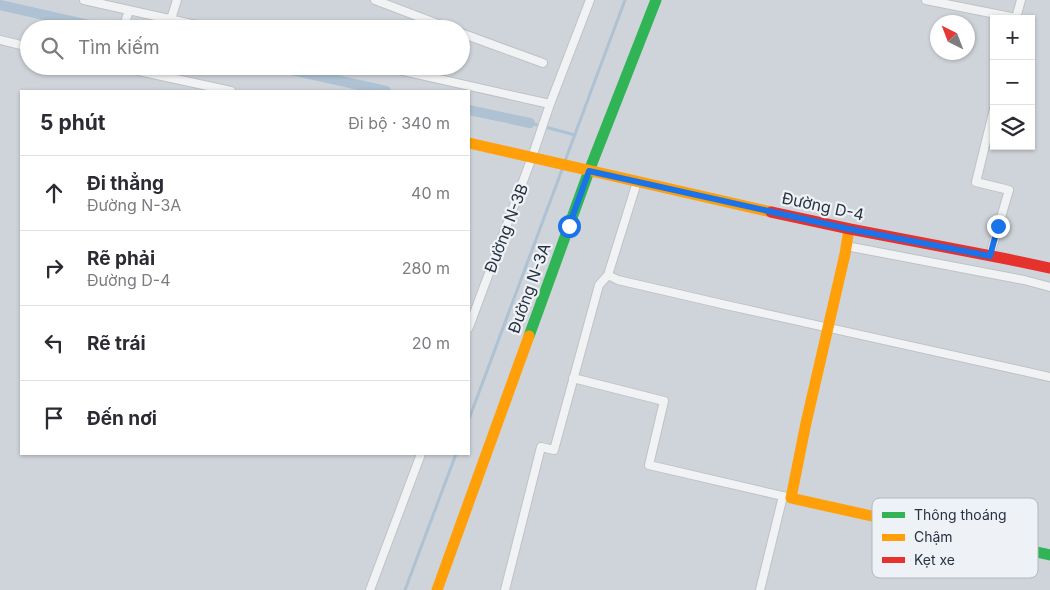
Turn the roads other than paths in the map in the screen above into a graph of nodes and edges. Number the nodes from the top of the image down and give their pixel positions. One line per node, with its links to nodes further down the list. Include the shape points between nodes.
1 (84, 0): 8 (street)
2 (177, 0): 11 (street)
3 (375, 0): 14 (street)
4 (590, 0): 22 (street)
5 (656, 0): 26 (street, Đường N-3A)
6 (926, 0): 9 (street)
7 (1021, 0): 10 (street)
8 (129, 10): 11 (street); 12 (street)
9 (997, 15)
10 (1017, 15)
11 (170, 19): 13 (street)
12 (126, 20)
13 (174, 20)
14 (427, 20)
15 (470, 35): 18 (street)
16 (0, 40): 17 (street)
17 (20, 45)
18 (543, 63)
19 (157, 75): 21 (street)
20 (421, 75): 22 (street)
21 (226, 90)
22 (550, 104): 25 (street, Đường N-3B)
23 (990, 125): 30 (street, via 976,182 1009,190)
24 (470, 143): 25 (street, Đường D-4)
25 (532, 157): 26 (street, Đường D-4); 34 (street, Đường N-3B)
26 (589, 171): 27 (street, Đường D-4); 42 (street, Đường N-3A)
27 (637, 182): 28 (street, Đường D-4); 32 (street)
28 (849, 229): 29 (street); 30 (street, Đường D-4)
29 (846, 246): 33 (street); 35 (street)
30 (990, 256): 31 (street, Đường D-4)
31 (1050, 268)
32 (608, 275): 35 (street, via 618,280); 37 (street, via 598,285)
33 (1050, 287)
34 (470, 324)
35 (828, 327): 36 (street); 39 (street)
36 (1050, 377)
37 (573, 378): 39 (street, via 664,401 649,465); 43 (street, via 554,450 542,447)
38 (421, 455): 41 (street)
39 (787, 497): 40 (street); 44 (street)
40 (872, 516)
41 (370, 590)
42 (437, 590)
43 (505, 590)
44 (760, 590)

